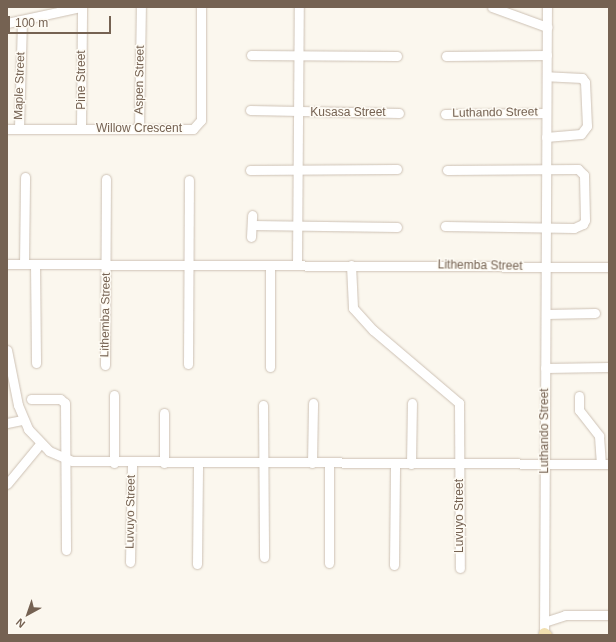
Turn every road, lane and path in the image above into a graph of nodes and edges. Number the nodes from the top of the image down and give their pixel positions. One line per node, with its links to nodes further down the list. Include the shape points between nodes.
1 (82, 7): 7 (street); 23 (street, Pine Street)
2 (141, 7): 24 (street, Aspen Street)
3 (201, 7): 24 (street, Willow Crescent, via 199,124 193,130)
4 (299, 7): 12 (street, Kusasa Street)
5 (492, 7): 9 (street)
6 (547, 7): 9 (street, Luthando Street)
7 (22, 20): 8 (street); 21 (street, Maple Street)
8 (7, 23)
9 (547, 27): 11 (street, Luthando Street)
10 (251, 55): 12 (street)
11 (547, 55): 14 (street); 15 (street, Luthando Street)
12 (298, 56): 13 (street); 17 (street, Kusasa Street)
13 (397, 56)
14 (446, 56)
15 (546, 76): 19 (street, Luthando Street); 25 (street, via 582,78 585,82 586,126 581,134)
16 (250, 110): 17 (street)
17 (298, 112): 18 (street, Kusasa Street); 30 (street, Kusasa Street)
18 (399, 113)
19 (546, 113): 20 (street, Luthando Street); 25 (street, Luthando Street)
20 (445, 114)
21 (19, 128): 22 (street, Willow Crescent); 23 (street, Willow Crescent)
22 (7, 129)
23 (81, 129): 24 (street, Willow Crescent)
24 (139, 129)
25 (546, 137): 29 (street, Luthando Street)
26 (397, 169): 30 (street)
27 (250, 170): 30 (street)
28 (447, 170): 29 (street)
29 (544, 170): 39 (street, Luthando Street); 39 (street, via 578,169 583,172 585,183 583,224 574,228)
30 (299, 171): 37 (street, Kusasa Street)
31 (25, 177): 42 (street)
32 (106, 179): 44 (street, Lithemba Street)
33 (189, 180): 47 (street)
34 (252, 215): 35 (street)
35 (252, 225): 37 (street); 40 (street)
36 (445, 226): 39 (street)
37 (298, 227): 38 (street); 45 (street, Kusasa Street)
38 (397, 227)
39 (546, 228): 49 (street, Luthando Street)
40 (251, 237)
41 (7, 264): 42 (street, Lithemba Street)
42 (24, 264): 43 (street, Lithemba Street)
43 (35, 264): 44 (street, Lithemba Street); 54 (street)
44 (106, 264): 47 (street, Lithemba Street); 56 (street, Lithemba Street)
45 (297, 265): 46 (street, Lithemba Street); 48 (street, Lithemba Street)
46 (351, 265): 49 (street, Lithemba Street); 81 (street, Luvuyo Street, via 353,308 381,337 450,392 460,407)
47 (188, 266): 48 (street, Lithemba Street); 55 (street)
48 (270, 266): 57 (street)
49 (546, 267): 50 (street, Lithemba Street); 52 (street, Luthando Street)
50 (609, 267)
51 (595, 313): 52 (street)
52 (546, 314): 59 (street, Luthando Street)
53 (7, 350): 60 (street, Luvuyo Street)
54 (36, 363)
55 (188, 364)
56 (105, 365)
57 (270, 367)
58 (609, 367): 59 (street)
59 (545, 368): 82 (street, Luthando Street)
60 (9, 371): 68 (street, Luvuyo Street)
61 (114, 395): 73 (street)
62 (579, 396): 83 (street, via 579,410 599,436)
63 (31, 399): 71 (street, via 60,399 65,403)
64 (313, 403): 77 (street)
65 (412, 403): 80 (street)
66 (263, 405): 72 (street)
67 (164, 413): 75 (street)
68 (23, 420): 69 (street); 70 (street, Luvuyo Street)
69 (7, 423)
70 (40, 444): 71 (street, Luvuyo Street); 84 (street)
71 (65, 459): 73 (street, Luvuyo Street); 85 (street)
72 (262, 462): 76 (street, Luvuyo Street); 77 (street, Luvuyo Street); 86 (street)
73 (114, 463): 74 (street, Luvuyo Street)
74 (132, 463): 75 (street, Luvuyo Street); 87 (street, Luvuyo Street)
75 (164, 463): 76 (street, Luvuyo Street)
76 (198, 463): 89 (street)
77 (312, 463): 78 (street, Luvuyo Street)
78 (329, 463): 79 (street, Luvuyo Street); 88 (street)
79 (395, 464): 80 (street, Luvuyo Street); 90 (street)
80 (411, 464): 81 (street, Luvuyo Street)
81 (460, 464): 82 (street, Luvuyo Street); 91 (street, Luvuyo Street)
82 (545, 464): 83 (street, Luvuyo Street); 93 (street, Luthando Street)
83 (605, 464)
84 (7, 484)
85 (66, 550)
86 (264, 558)
87 (130, 562)
88 (329, 563)
89 (198, 564)
90 (394, 564)
91 (460, 568)
92 (609, 615): 93 (street, via 564,615)
93 (544, 631)

